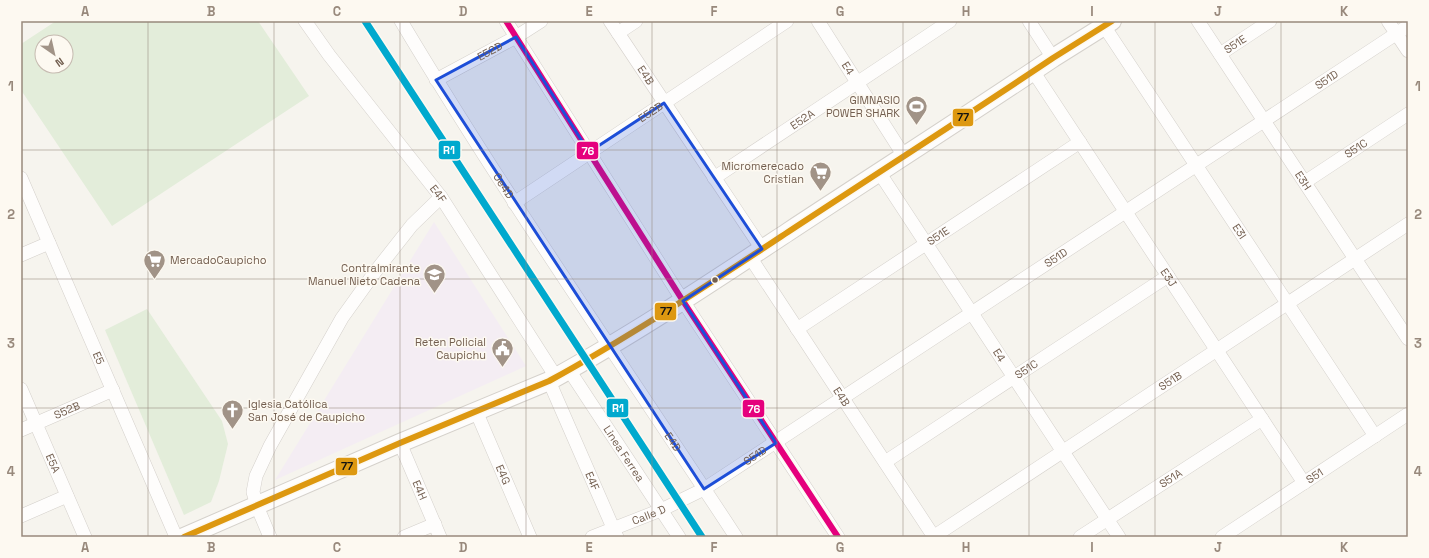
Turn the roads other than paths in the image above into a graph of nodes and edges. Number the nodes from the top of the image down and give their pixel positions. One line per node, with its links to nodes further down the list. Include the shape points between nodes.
1 (305, 21): 36 (street, E4F)
2 (401, 21): 23 (street, Oe4D)
3 (506, 21): 18 (street)
4 (541, 21): 18 (street, E52D)
5 (610, 21): 16 (street, E4B)
6 (636, 21): 16 (street)
7 (787, 21): 25 (street, E52B)
8 (818, 21): 24 (street, E4)
9 (950, 21): 24 (street, E52A)
10 (1029, 21): 21 (street)
11 (1198, 21): 20 (street, E3H)
12 (1270, 21): 20 (street, S51E)
13 (1388, 21): 17 (street)
14 (1108, 24): 21 (main road); 31 (street, E3I)
15 (1408, 26): 17 (street, S51D)
16 (618, 33): 25 (street, E4B)
17 (1397, 34): 19 (street); 27 (street, S51D)
18 (516, 37): 23 (street, E52D); 29 (street)
19 (1408, 51)
20 (1220, 54): 27 (street, E3H)
21 (1053, 58): 22 (main road)
22 (1033, 71): 28 (street, E3J); 30 (main road)
23 (436, 80): 37 (street, Oe4D)
24 (857, 83): 30 (street, E4); 34 (street, E52A)
25 (664, 103): 29 (street, E52B); 34 (street, E4B)
26 (1408, 114): 35 (street, S51C)
27 (1264, 121): 31 (street, S51D); 35 (street, E3H)
28 (1080, 142): 38 (street, E3J); 41 (street, S51E)
29 (590, 152): 37 (street, E52B); 46 (street)
30 (904, 156): 32 (main road)
31 (1196, 166): 38 (street, S51D); 47 (street, E3I)
32 (879, 172): 41 (street, E4); 42 (main road)
33 (21, 178): 40 (street, E5)
34 (714, 178): 42 (street, E4B)
35 (1304, 182): 44 (street, E3H)
36 (441, 197): 53 (street, E4F); 71 (street, via 412,226 342,318 270,446 256,476 253,492)
37 (514, 203): 51 (street, Oe4D)
38 (1126, 212): 45 (street, E3J); 48 (street, S51D)
39 (1408, 224): 44 (street, S51B)
40 (49, 243): 43 (street); 56 (street, E5)
41 (926, 244): 48 (street, E4); 49 (street, S51E)
42 (756, 253): 46 (main road); 49 (street, E4B)
43 (21, 255)
44 (1355, 259): 47 (street, S51B); 50 (street, E3H)
45 (1168, 276): 52 (street, E3J); 54 (street, S51C)
46 (683, 301): 51 (main road); 65 (street)
47 (1287, 304): 52 (street, S51B); 63 (street, E3I)
48 (972, 314): 54 (street, E4); 57 (street, S51D)
49 (797, 329): 57 (street, E4B)
50 (1406, 331)
51 (610, 346): 53 (main road); 69 (street, E4D)
52 (1217, 350): 60 (street, E3J); 66 (street, S51B)
53 (558, 376): 58 (main road); 72 (street, Linea Ferrea); 76 (street, E4F)
54 (1014, 377): 66 (street, E4); 67 (street, S51C)
55 (21, 389): 61 (street, E5A)
56 (113, 390): 61 (street, S52B); 78 (street, E5)
57 (843, 399): 65 (street, S51D); 67 (street, E4B)
58 (476, 412): 64 (main road); 83 (street, E4G)
59 (1408, 414): 63 (street, S51)
60 (1262, 419): 68 (street, E3J); 74 (street, S51A)
61 (36, 424): 62 (street, S52B); 70 (street, E5A)
62 (21, 430)
63 (1374, 436): 68 (street, S51)
64 (400, 443): 71 (main road); 75 (street, E4H)
65 (776, 443): 69 (street, S51D); 87 (street)
66 (1063, 452): 74 (street, E4); 88 (street, S51B)
67 (885, 462): 88 (street, E4B)
68 (1304, 483): 91 (street, S51)
69 (704, 489): 72 (street, Calle D); 86 (street, E4D)
70 (67, 496): 73 (street); 77 (street, E5A)
71 (257, 506): 79 (main road); 80 (street)
72 (661, 510): 76 (street, Calle D); 85 (street, Linea Ferrea)
73 (21, 516)
74 (1107, 519): 89 (street, S51A); 90 (street, E4)
75 (435, 524): 81 (street); 82 (street, E4H)
76 (615, 532): 84 (street, Calle D)
77 (85, 537)
78 (176, 537)
79 (184, 537)
80 (270, 537)
81 (404, 537)
82 (440, 537)
83 (530, 537)
84 (592, 537)
85 (679, 537)
86 (736, 537)
87 (838, 537)
88 (933, 537)
89 (1080, 537)
90 (1119, 537)
91 (1222, 537)

